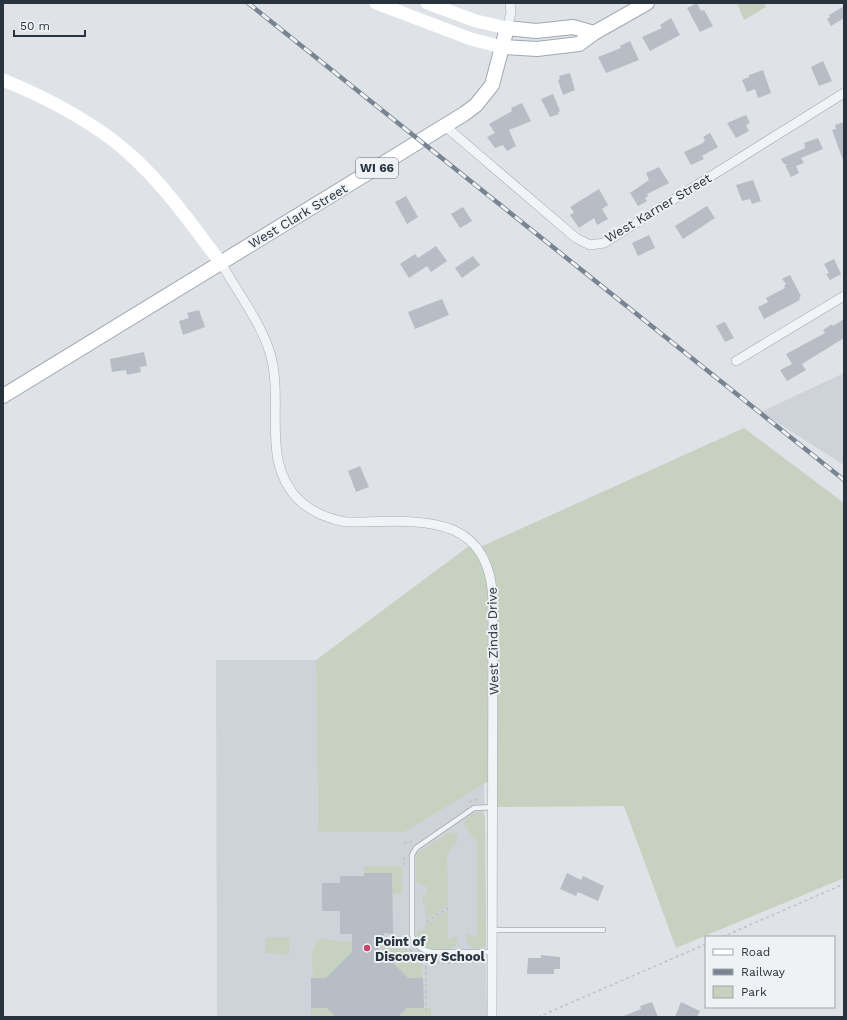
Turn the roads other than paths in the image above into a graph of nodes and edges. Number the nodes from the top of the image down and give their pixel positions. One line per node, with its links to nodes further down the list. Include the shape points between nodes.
1 (376, 3): 7 (street, via 472,39)
2 (427, 3): 5 (street, via 476,21)
3 (510, 3): 5 (street, via 511,13)
4 (647, 3): 6 (main road)
5 (507, 28): 6 (main road, via 536,30 573,27); 7 (main road, West Clark Street)
6 (594, 33): 7 (main road, via 579,44 523,49)
7 (502, 47): 10 (main road, West Clark Street / WI 66, via 492,85 485,95 476,105)
8 (3, 80): 11 (street, via 57,105 89,124 135,159 162,187)
9 (844, 93): 10 (street, West Karner Street, via 604,243 590,245 576,238)
10 (445, 126): 11 (main road, West Clark Street / WI 66)
11 (221, 263): 14 (main road, West Clark Street / WI 66); 15 (street, West Zinda Drive, via 270,352 275,385 278,462 285,480 296,496 310,509 334,520 426,522 452,528 473,543 488,564 492,577 493,602)
12 (844, 296): 13 (street)
13 (736, 361)
14 (3, 396)
15 (494, 807): 16 (street, West Zinda Drive); 18 (lane, via 472,809 416,848 412,855 412,935 418,946 423,951 432,952)
16 (492, 930): 17 (lane); 18 (street, West Zinda Drive)
17 (603, 930)
18 (492, 952): 19 (street, West Zinda Drive)
19 (492, 1017)

